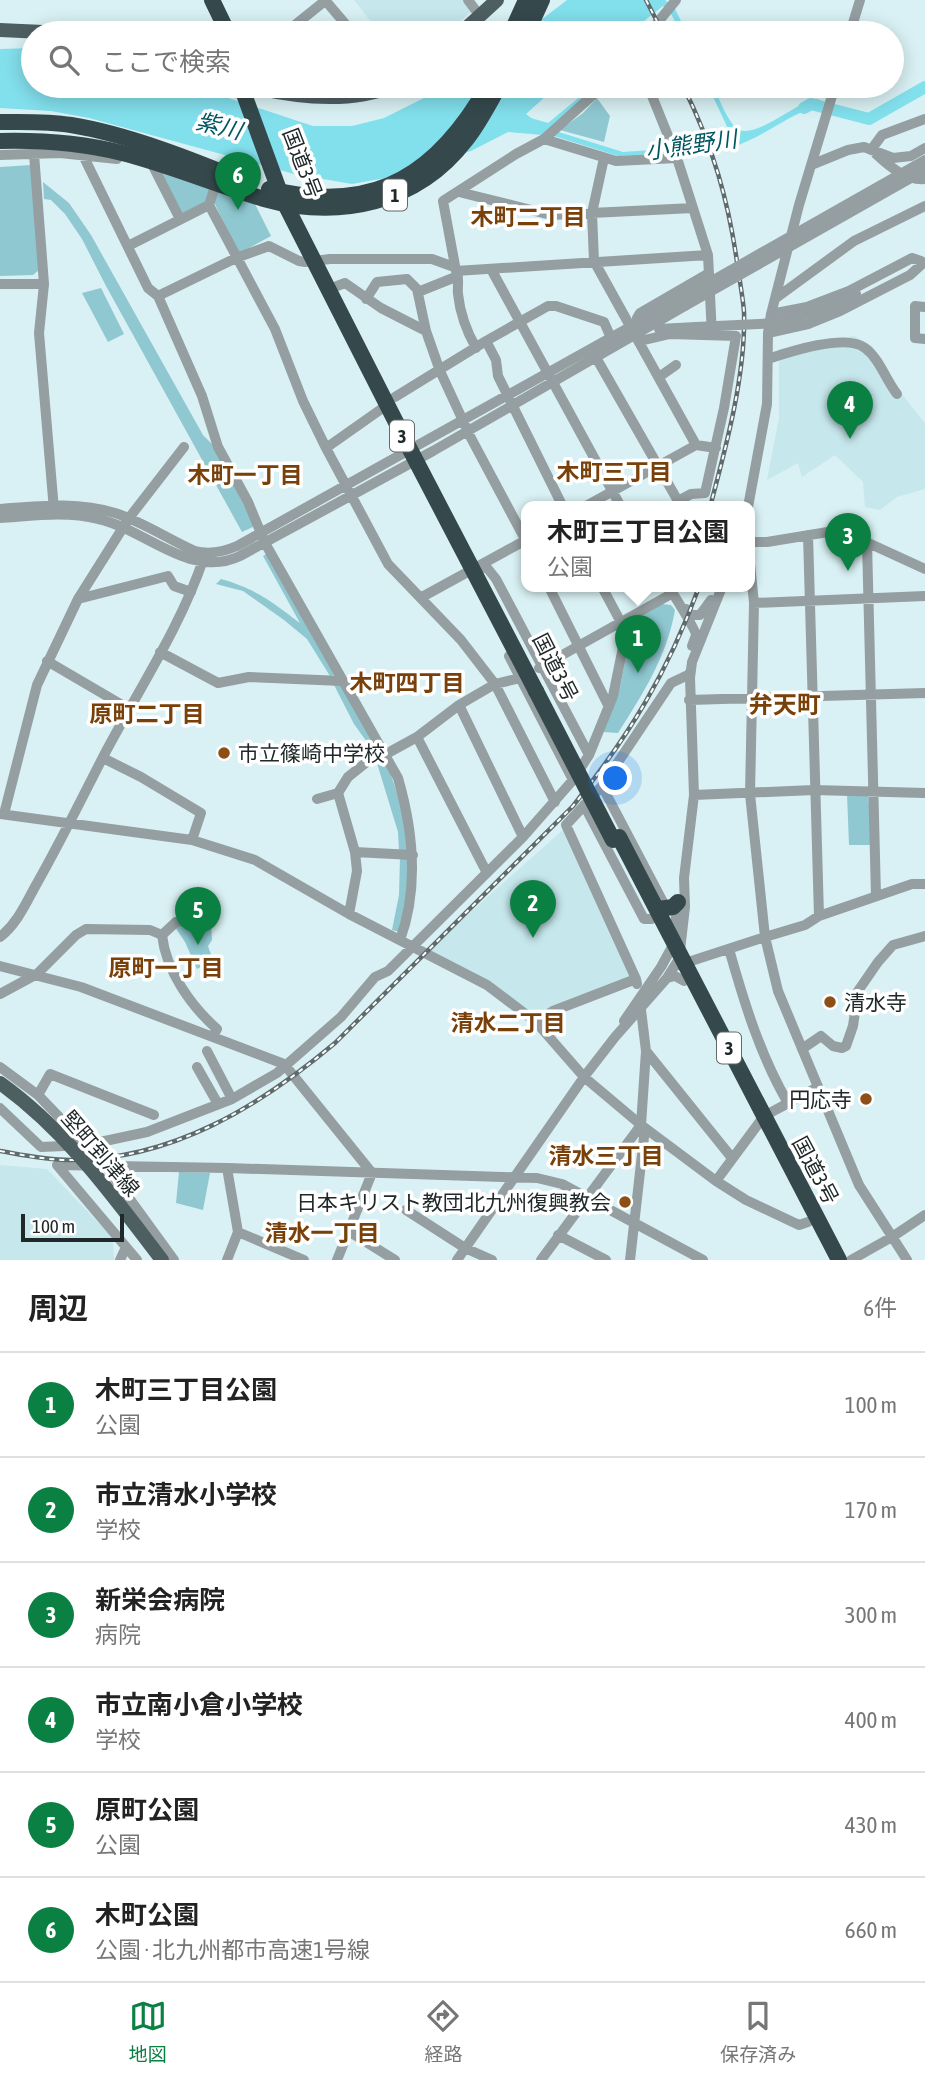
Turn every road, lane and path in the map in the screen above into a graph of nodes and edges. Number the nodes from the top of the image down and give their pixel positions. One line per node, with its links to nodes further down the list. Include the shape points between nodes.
1 (202, 0): 11 (highway)
2 (212, 0): 12 (highway)
3 (326, 0): 13 (street); 14 (street)
4 (468, 0): 10 (street)
5 (498, 0): 10 (main road)
6 (525, 0): 16 (highway)
7 (540, 0): 17 (highway)
8 (676, 0): 18 (street)
9 (860, 0): 19 (street)
10 (480, 16): 15 (main road)
11 (212, 21)
12 (222, 21)
13 (300, 21)
14 (343, 21)
15 (474, 21)
16 (521, 21)
17 (526, 21)
18 (659, 21)
19 (854, 21)
20 (0, 30): 21 (main road)
21 (21, 31)
22 (252, 98): 50 (highway, 国道3号 / 3)
23 (480, 98): 48 (highway, 1, bridge, via 447,145 422,167 387,186 327,197 288,194)
24 (492, 98): 37 (highway, 1, bridge, via 444,164 414,187 366,205 328,209 288,205)
25 (590, 98): 31 (street)
26 (653, 98): 41 (street)
27 (832, 98): 44 (street)
28 (925, 120): 35 (street, via 882,135)
29 (0, 122): 48 (highway, via 91,128)
30 (0, 136): 32 (street); 37 (highway, 1, bridge); 48 (highway, 1, via 69,134 120,142)
31 (544, 139): 40 (street); 49 (street)
32 (76, 140): 38 (street); 43 (street, via 115,146)
33 (0, 148): 37 (highway, bridge)
34 (925, 148): 35 (street, via 893,158)
35 (871, 150): 44 (street, via 848,150); 47 (street, via 903,175)
36 (34, 153): 38 (street); 39 (street); 66 (street)
37 (122, 153)
38 (83, 154): 43 (street); 56 (street)
39 (0, 155)
40 (604, 158): 41 (street, via 627,162); 54 (street)
41 (677, 158): 53 (street)
42 (925, 160): 72 (street, bridge)
43 (155, 162): 46 (street); 55 (street)
44 (811, 165): 70 (street)
45 (925, 170): 72 (street, bridge)
46 (218, 177): 50 (street); 51 (street)
47 (925, 179)
48 (246, 182)
49 (459, 192): 54 (street, via 551,215); 63 (street, via 443,201)
50 (287, 199): 59 (highway, 国道3号 / 3)
51 (209, 205): 55 (street); 58 (street)
52 (925, 206): 70 (street, via 854,241)
53 (693, 208): 54 (street); 57 (street)
54 (592, 213): 61 (street)
55 (180, 219): 56 (street)
56 (128, 246): 69 (street, via 148,288)
57 (708, 255): 61 (street); 64 (street)
58 (236, 258): 59 (street, via 269,246 299,261); 69 (street); 96 (street, via 275,329)
59 (319, 260): 63 (street, via 432,259); 67 (highway, 国道3号 / 3); 92 (highway, 国道3号 / 3)
60 (923, 260): 74 (street, via 912,258 807,307); 77 (street, via 910,275 840,311); 78 (street, bridge, via 830,307 777,323 674,326)
61 (594, 261): 62 (street); 78 (street)
62 (491, 269): 63 (street); 75 (street)
63 (456, 271): 68 (street); 83 (street, via 457,292)
64 (709, 273): 78 (street, via 640,313); 79 (street)
65 (0, 284): 66 (street)
66 (44, 284): 111 (street, via 39,334)
67 (337, 286): 71 (street, via 345,283); 92 (highway, 国道3号 / 3)
68 (418, 292): 71 (street, via 407,279 380,281); 76 (street)
69 (158, 296): 116 (street, via 202,396 223,460)
70 (776, 298): 74 (street)
71 (366, 299): 76 (street)
72 (682, 302): 78 (street)
73 (925, 307): 81 (street, via 915,306 915,338)
74 (771, 314): 77 (street)
75 (519, 322): 80 (street, via 556,306 604,322); 82 (street); 88 (street)
76 (426, 331): 87 (street)
77 (768, 333): 85 (street)
78 (636, 334): 79 (street); 80 (street); 84 (street); 89 (street)
79 (712, 335): 97 (street, via 736,336)
80 (611, 338): 84 (street)
81 (925, 339)
82 (486, 341): 83 (street); 91 (street)
83 (476, 348): 87 (street)
84 (593, 353): 88 (street); 99 (street)
85 (768, 359): 90 (street, via 848,342 863,346); 100 (street, via 767,404)
86 (676, 365): 89 (street)
87 (440, 371): 92 (street); 93 (street)
88 (550, 377): 91 (street); 102 (street)
89 (659, 377): 94 (street)
90 (897, 394)
91 (510, 400): 93 (street); 103 (street)
92 (391, 401): 96 (street); 98 (highway, 国道3号 / 3)
93 (466, 426): 98 (street); 114 (street)
94 (696, 444): 97 (street); 99 (street)
95 (184, 447): 113 (street)
96 (326, 447): 101 (street)
97 (716, 448): 107 (street, via 705,492)
98 (417, 453): 101 (street); 121 (highway, 国道3号 / 3)
99 (658, 466): 102 (street); 106 (street)
100 (755, 472): 108 (street, via 747,481); 109 (street)
101 (349, 490): 116 (street); 133 (street, via 388,564)
102 (612, 492): 104 (street); 105 (street)
103 (560, 501)
104 (595, 501)
105 (617, 501)
106 (674, 501)
107 (678, 501)
108 (742, 501)
109 (749, 501)
110 (0, 509): 111 (street)
111 (54, 510): 112 (street); 113 (street)
112 (0, 518)
113 (126, 522): 120 (street); 135 (street)
114 (521, 530)
115 (808, 535): 117 (street); 119 (street, via 840,530); 136 (street)
116 (264, 537): 120 (street); 145 (street)
117 (755, 542)
118 (521, 543): 121 (street)
119 (867, 543): 122 (street); 134 (street)
120 (203, 559): 123 (street)
121 (477, 568): 133 (street); 142 (street, via 488,569 496,579); 144 (street, via 473,581 483,605); 182 (highway, 国道3号 / 3)
122 (925, 569)
123 (191, 592): 135 (street, via 174,586 168,576); 140 (street)
124 (550, 592): 139 (street)
125 (605, 592): 138 (street)
126 (668, 592): 138 (street)
127 (672, 592): 143 (street, via 695,632 688,657)
128 (673, 592): 129 (street, via 695,616 706,609)
129 (714, 592)
130 (720, 592): 143 (street)
131 (753, 592): 137 (street)
132 (925, 596): 134 (street)
133 (422, 597): 146 (street)
134 (870, 597): 136 (street); 148 (street)
135 (78, 599): 141 (street)
136 (811, 600): 137 (street); 149 (street)
137 (754, 603): 150 (street)
138 (625, 620): 139 (street); 153 (street, via 626,638)
139 (578, 648): 142 (street); 153 (street)
140 (160, 652): 145 (street, via 218,683 249,677); 154 (street)
141 (47, 661): 154 (street); 170 (street)
142 (540, 668): 157 (street)
143 (690, 674): 151 (street); 160 (street, via 671,684)
144 (523, 678): 146 (street); 159 (street)
145 (342, 681): 156 (street)
146 (495, 684): 152 (street); 168 (street)
147 (925, 693): 148 (street)
148 (872, 694): 149 (street); 162 (street)
149 (814, 695): 150 (street); 161 (street)
150 (752, 698): 151 (street); 165 (street)
151 (689, 700): 166 (street)
152 (459, 705): 155 (street); 172 (street)
153 (610, 707): 157 (street)
154 (129, 709): 158 (street)
155 (417, 737): 156 (street); 176 (street)
156 (384, 752): 163 (street, via 348,777); 175 (street, via 398,778)
157 (589, 755): 159 (street)
158 (103, 758): 171 (street); 173 (street, via 201,813)
159 (573, 780): 168 (street)
160 (602, 786): 169 (street); 182 (street, via 663,902)
161 (814, 790): 162 (street); 165 (street); 183 (street)
162 (873, 791): 164 (street); 179 (street)
163 (338, 793): 167 (street); 174 (street)
164 (925, 793)
165 (750, 794): 166 (street); 188 (street)
166 (694, 796): 177 (street)
167 (317, 799)
168 (555, 802): 172 (street)
169 (584, 805): 182 (street, via 644,919); 195 (street, via 566,825)
170 (2, 814): 171 (street)
171 (70, 824): 173 (street); 187 (street, via 22,910)
172 (523, 837): 176 (street)
173 (192, 840): 181 (street, via 255,860)
174 (355, 852): 175 (street); 181 (street, via 356,886)
175 (413, 855): 189 (street, via 410,900)
176 (486, 873): 190 (street)
177 (684, 878): 180 (street); 192 (street)
178 (925, 884): 179 (street)
179 (876, 896): 183 (street)
180 (678, 902): 182 (highway); 192 (street)
181 (349, 914): 189 (street)
182 (655, 914): 192 (highway, 国道3号 / 3)
183 (819, 916): 188 (street)
184 (187, 920): 185 (street, via 176,922)
185 (162, 935): 194 (street, via 149,930 86,929); 199 (street, via 170,967 198,1011 217,1029)
186 (925, 936): 200 (street, via 893,946 878,962 858,991 846,1046 833,1045 821,1036)
187 (0, 937)
188 (765, 937): 191 (street); 200 (street, via 778,991)
189 (400, 940): 190 (street)
190 (411, 946): 198 (street, via 487,985); 203 (street, via 388,971 375,977 341,1017)
191 (729, 949): 192 (street); 212 (street, via 768,1066)
192 (678, 963): 197 (street, via 668,968); 216 (highway, 国道3号 / 3)
193 (0, 966): 194 (street)
194 (37, 974): 196 (street); 199 (street)
195 (636, 979): 197 (street); 198 (street, via 552,1011)
196 (0, 994)
197 (639, 1002): 202 (street); 206 (street)
198 (536, 1022): 206 (street)
199 (213, 1036): 203 (street)
200 (802, 1049): 208 (street)
201 (207, 1051): 211 (street)
202 (646, 1051): 217 (street); 219 (street)
203 (284, 1064): 211 (street); 222 (street)
204 (0, 1067): 210 (street)
205 (197, 1067): 213 (street)
206 (584, 1077): 217 (street); 223 (street)
207 (0, 1083): 240 (main road, 堅町到津線, bridge, via 25,1101 87,1163)
208 (818, 1087): 212 (street); 233 (street, via 859,1185)
209 (0, 1090): 239 (main road, 堅町到津線, via 21,1105 81,1167)
210 (38, 1095): 215 (street, via 50,1074); 218 (street)
211 (232, 1099): 213 (street)
212 (788, 1103): 216 (street)
213 (218, 1104): 218 (street, via 147,1132)
214 (0, 1108): 218 (street, via 41,1147)
215 (154, 1115)
216 (761, 1120): 219 (street); 228 (highway, 国道3号 / 3); 253 (highway, 国道3号 / 3)
217 (641, 1125): 224 (street); 225 (street); 229 (street, via 644,1137)
218 (86, 1145)
219 (732, 1158): 224 (street)
220 (105, 1165): 221 (street); 234 (street, via 57,1165); 241 (street)
221 (227, 1168): 222 (street); 230 (street)
222 (372, 1173): 223 (street); 231 (street)
223 (514, 1178): 225 (street, via 562,1184); 235 (street)
224 (716, 1181): 228 (street, via 799,1225)
225 (586, 1198): 229 (street); 232 (street)
226 (406, 1210): 235 (street)
227 (925, 1214): 233 (street)
228 (807, 1222): 252 (highway, 国道3号 / 3)
229 (635, 1224): 250 (street); 251 (street)
230 (238, 1231): 236 (street); 242 (street)
231 (350, 1232): 244 (street); 245 (street)
232 (558, 1235): 248 (street); 249 (street)
233 (892, 1237): 254 (street); 255 (street)
234 (126, 1247): 237 (street); 238 (street)
235 (465, 1248): 246 (street); 247 (street)
236 (287, 1256): 243 (street)
237 (120, 1260)
238 (137, 1260)
239 (152, 1260)
240 (162, 1260)
241 (174, 1260)
242 (228, 1260)
243 (303, 1260)
244 (337, 1260)
245 (395, 1260)
246 (457, 1260)
247 (492, 1260)
248 (541, 1260)
249 (606, 1260)
250 (629, 1260)
251 (703, 1260)
252 (828, 1260)
253 (839, 1260)
254 (851, 1260)
255 (907, 1260)

